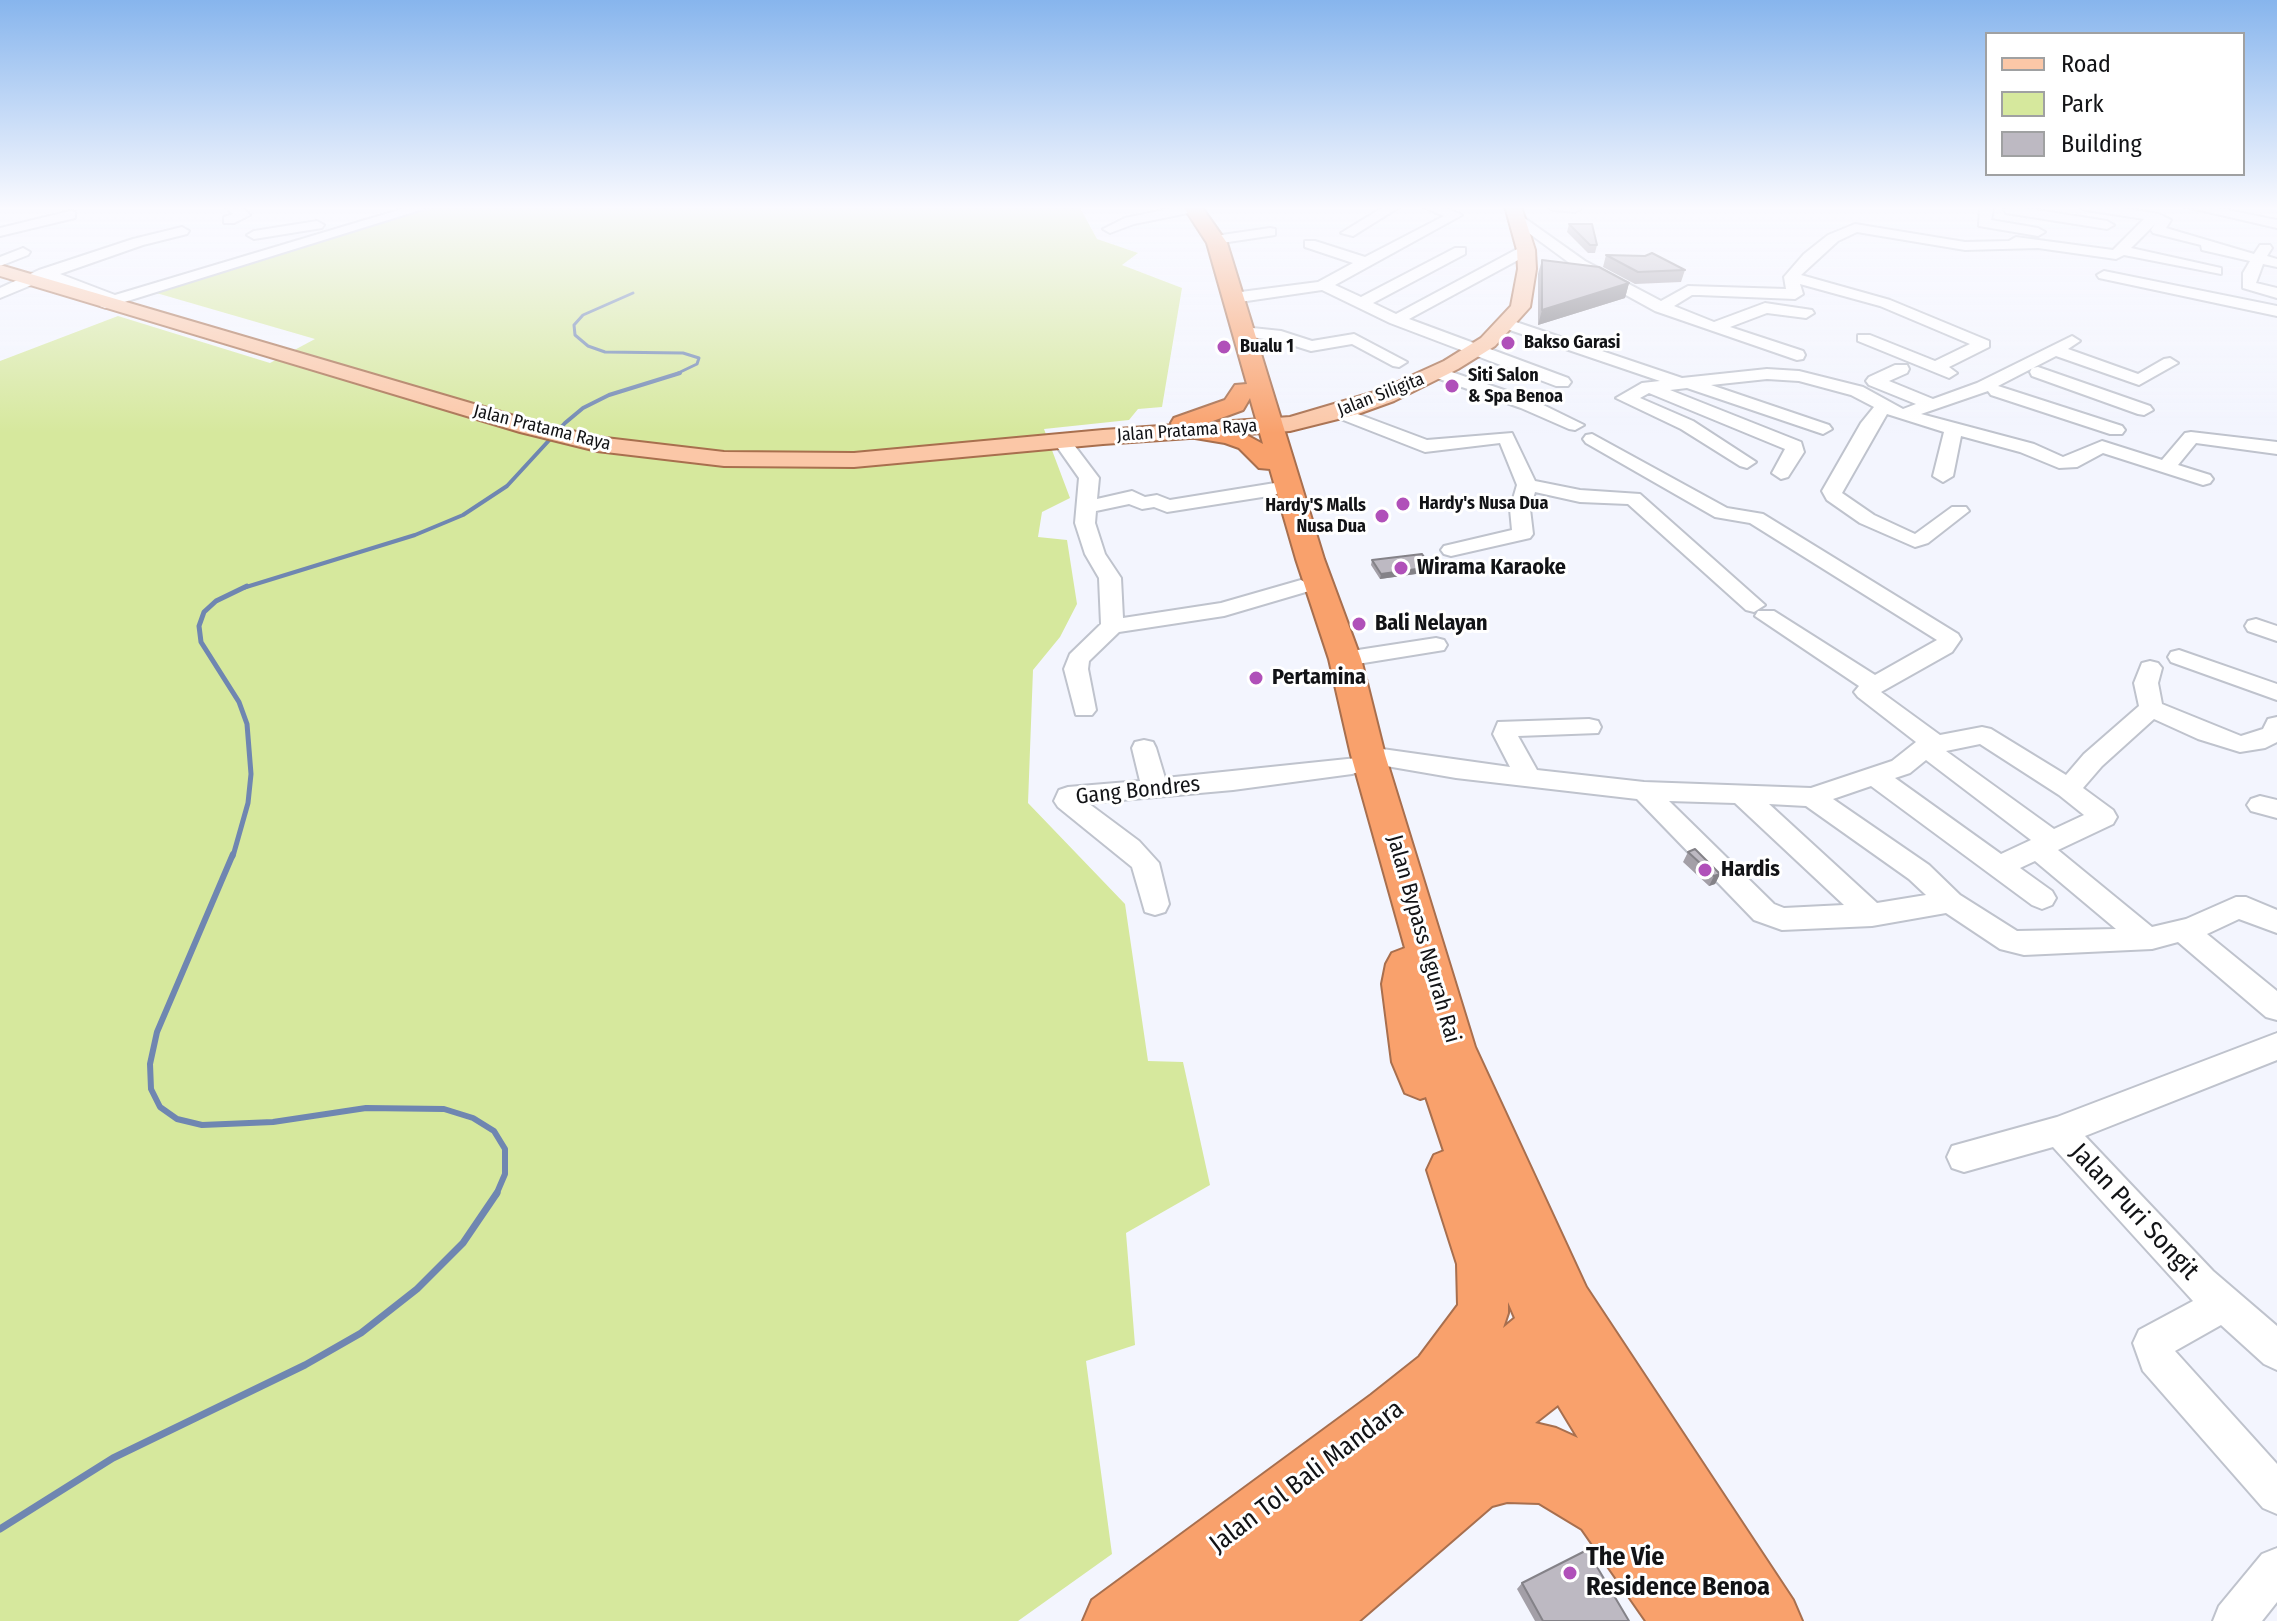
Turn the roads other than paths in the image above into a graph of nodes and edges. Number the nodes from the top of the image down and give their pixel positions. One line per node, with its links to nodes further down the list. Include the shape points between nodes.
1 (27, 282): 20 (street)
2 (47, 282): 23 (main road, Jalan Pratama Raya)
3 (174, 282): 23 (street)
4 (1218, 282): 48 (highway, Jalan Bypass Ngurah Rai)
5 (1228, 282): 22 (highway, Jalan Bypass Ngurah Rai)
6 (1329, 282): 17 (street)
7 (1401, 282): 24 (street)
8 (1447, 282): 18 (street)
9 (1468, 282): 18 (street)
10 (1527, 282): 31 (main road, Jalan Siligita, via 1520,307)
11 (1614, 282): 25 (street)
12 (1792, 282): 25 (street, via 1795,294 1688,291)
13 (1808, 282): 26 (street)
14 (2136, 282): 27 (street)
15 (2233, 282): 19 (street)
16 (2248, 282): 19 (street)
17 (1323, 285): 22 (street); 24 (street)
18 (1460, 286): 29 (street)
19 (2251, 288): 21 (street)
20 (0, 293)
21 (2277, 293)
22 (1233, 298): 33 (highway, Jalan Bypass Ngurah Rai)
23 (109, 302): 60 (main road, Jalan Pratama Raya, via 528,427 659,453 854,460)
24 (1360, 304): 29 (street)
25 (1660, 308): 32 (street)
26 (1895, 309): 30 (street); 38 (street, via 1983,344)
27 (2277, 311)
28 (1806, 313): 32 (street, via 1765,308)
29 (1396, 320): 36 (street)
30 (1876, 321)
31 (1507, 324): 36 (main road, Jalan Siligita); 46 (street)
32 (1714, 328): 43 (street, via 1803,348 1790,363)
33 (1243, 332): 37 (street, via 1311,346 1354,339); 58 (highway, Jalan Bypass Ngurah Rai)
34 (1864, 338): 38 (street)
35 (2064, 349): 39 (street, via 2139,380); 42 (street); 49 (street)
36 (1475, 350): 40 (main road, Jalan Siligita); 44 (street)
37 (1399, 362)
38 (1945, 362): 45 (street)
39 (2170, 363)
40 (1437, 372): 52 (main road, Jalan Siligita); 53 (street)
41 (1892, 372): 49 (street, via 1876,381)
42 (2038, 372): 50 (street); 57 (street, via 1997,391)
43 (1767, 374): 46 (street); 51 (street, via 1841,385)
44 (1562, 382)
45 (1972, 383)
46 (1690, 384): 47 (street); 56 (street)
47 (1648, 387): 63 (street, via 1625,398 1687,425); 65 (street, via 1794,446)
48 (1243, 390): 54 (highway, via 1234,405); 58 (highway, Jalan Bypass Ngurah Rai)
49 (1939, 402): 51 (street)
50 (2144, 410)
51 (1892, 411): 55 (street); 71 (street, via 1870,423 1832,491 1834,496 1867,519 1915,541)
52 (1339, 412): 58 (main road, Jalan Siligita); 68 (street, via 1425,446 1506,437)
53 (1575, 425)
54 (1184, 427): 58 (main road, Jalan Pratama Raya); 58 (highway, via 1248,443); 60 (main road, Jalan Pratama Raya)
55 (1954, 428): 64 (street, via 2067,464 2102,447); 66 (street)
56 (1823, 429)
57 (2116, 430)
58 (1270, 436): 70 (street, via 1167,506 1132,497); 73 (highway, Jalan Bypass Ngurah Rai); 77 (highway, Jalan Bypass Ngurah Rai)
59 (1592, 439): 62 (street)
60 (1044, 442): 70 (street, via 1089,478)
61 (2277, 448): 64 (street, via 2191,437)
62 (1629, 460): 69 (street); 79 (street, via 1722,513 1756,518 1950,639)
63 (1747, 462)
64 (2166, 467): 67 (street)
65 (1781, 473)
66 (1943, 476)
67 (2203, 479)
68 (1527, 485): 69 (street); 72 (street, via 1520,509 1523,534)
69 (1607, 496): 79 (street, via 1637,501 1760,611)
70 (1088, 507): 74 (street, via 1085,523 1110,578)
71 (1959, 511)
72 (1451, 550)
73 (1301, 586): 74 (street, via 1224,609); 87 (highway, Jalan Bypass Ngurah Rai)
74 (1112, 626): 82 (street, via 1078,659)
75 (1436, 645): 77 (street)
76 (2179, 657): 80 (street)
77 (1345, 659): 87 (highway, Jalan Bypass Ngurah Rai)
78 (2150, 668): 81 (street, via 2146,683)
79 (1874, 685): 85 (street, via 1868,696)
80 (2277, 692)
81 (2151, 708): 84 (street, via 2240,744); 91 (street)
82 (1084, 710)
83 (1589, 727): 88 (street, via 1507,728 1505,734)
84 (2275, 732)
85 (1930, 746): 89 (street); 91 (street, via 1988,737); 95 (street)
86 (1144, 748): 90 (street)
87 (1370, 760): 88 (street, Gang Bondres); 90 (street, Gang Bondres); 104 (highway, Jalan Bypass Ngurah Rai); 111 (highway, Jalan Bypass Ngurah Rai, via 1454,1047)
88 (1528, 777): 92 (street, Gang Bondres)
89 (1876, 777): 94 (street); 96 (street)
90 (1155, 789): 99 (street, Gang Bondres, via 1066,798 1145,863)
91 (2068, 789): 95 (street, via 2104,817)
92 (1644, 791): 93 (street, Gang Bondres); 100 (street, via 1764,912 1798,920)
93 (1740, 793): 94 (street, Gang Bondres); 100 (street)
94 (1812, 797): 98 (street, via 1919,872)
95 (2044, 844): 96 (street); 103 (street)
96 (1998, 867): 97 (street)
97 (2042, 898)
98 (1950, 902): 100 (street); 103 (street, via 2001,936 2024,944)
99 (1155, 904)
100 (1872, 915)
101 (2277, 922): 102 (street, via 2236,908)
102 (2183, 930): 103 (street); 105 (street)
103 (2144, 936)
104 (1406, 964): 110 (highway, Jalan Tol Bali Mandara, via 1403,984 1414,1062 1482,1264); 111 (highway, Jalan Bypass Ngurah Rai, via 1482,1193)
105 (2277, 1008)
106 (2277, 1046): 107 (street, Jalan Puri Songit)
107 (2059, 1131): 108 (street); 109 (street, Jalan Puri Songit)
108 (1964, 1157)
109 (2223, 1304): 112 (street, Jalan Puri Songit); 114 (street, via 2152,1343 2156,1358)
110 (1483, 1313): 113 (highway, Jalan Tol Bali Mandara); 118 (highway, Jalan Tol Bali Mandara, via 1437,1375)
111 (1567, 1335): 113 (highway, Jalan Tol Bali Mandara); 122 (highway, Jalan Bypass Ngurah Rai); 123 (highway, Jalan Bypass Ngurah Rai)
112 (2277, 1351)
113 (1444, 1438): 115 (highway, Jalan Tol Bali Mandara, via 1556,1455); 117 (highway, Jalan Tol Bali Mandara)
114 (2277, 1494)
115 (1603, 1510): 117 (highway, Jalan Tol Bali Mandara, via 1554,1480 1507,1474 1462,1493); 121 (highway, Jalan Tol Bali Mandara)
116 (2277, 1569): 124 (street)
117 (1272, 1604): 119 (highway); 120 (highway, Jalan Tol Bali Mandara)
118 (1113, 1621)
119 (1140, 1621)
120 (1175, 1621)
121 (1680, 1621)
122 (1725, 1621)
123 (1772, 1621)
124 (2234, 1621)

